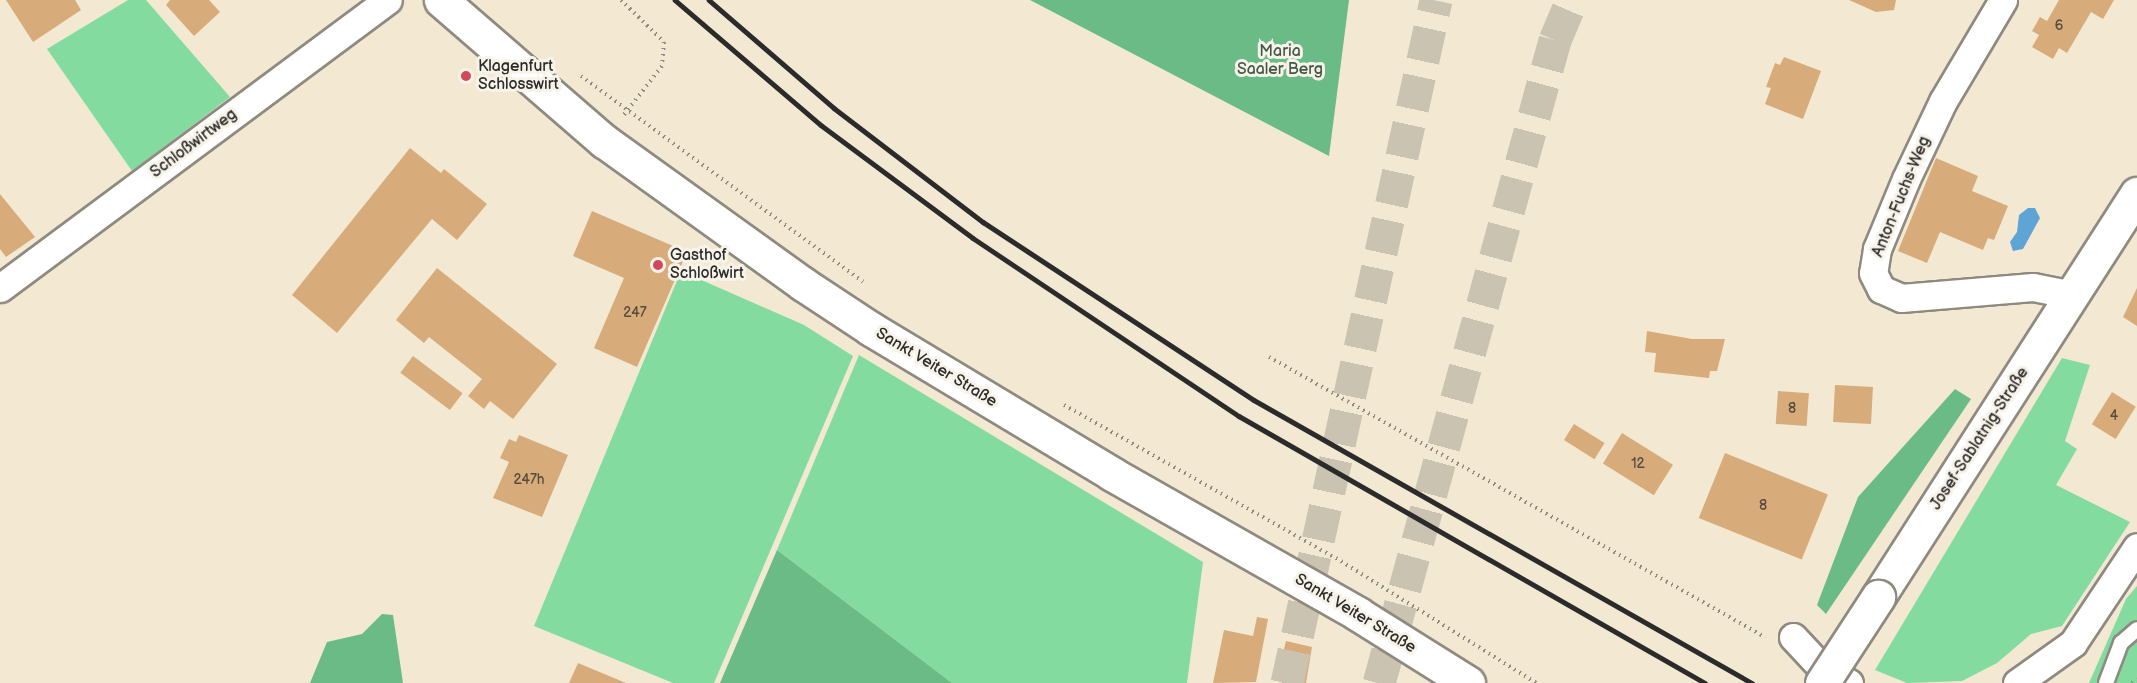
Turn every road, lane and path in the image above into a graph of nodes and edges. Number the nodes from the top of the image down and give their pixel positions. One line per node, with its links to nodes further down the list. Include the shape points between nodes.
1 (388, 0): 10 (street, Schloßwirtweg)
2 (441, 0): 7 (main road, Sankt Veiter Straße)
3 (621, 0): 6 (path, via 664,42 662,66)
4 (2003, 0): 11 (street, Anton-Fuchs-Weg, via 1943,101 1906,179 1877,249 1874,273 1881,289 1901,298 2033,287)
5 (579, 74): 6 (path)
6 (627, 110): 7 (path); 9 (path)
7 (604, 141): 18 (main road, Sankt Veiter Straße, via 871,329 1359,614)
8 (2137, 194): 11 (main road, Josef-Sablatnig-Straße)
9 (870, 287)
10 (0, 288)
11 (2073, 295): 20 (main road, Josef-Sablatnig-Straße, bridge)
12 (1269, 357): 16 (path, via 1775,643)
13 (1061, 403): 19 (path, via 1336,558)
14 (2137, 547): 22 (street, via 2073,643)
15 (2137, 628): 23 (lane, via 2121,643)
16 (1793, 637): 21 (street, via 1819,665)
17 (2137, 680): 24 (path)
18 (1468, 683)
19 (1536, 683)
20 (1822, 683)
21 (1849, 683)
22 (2017, 683)
23 (2106, 683)
24 (2132, 683)

